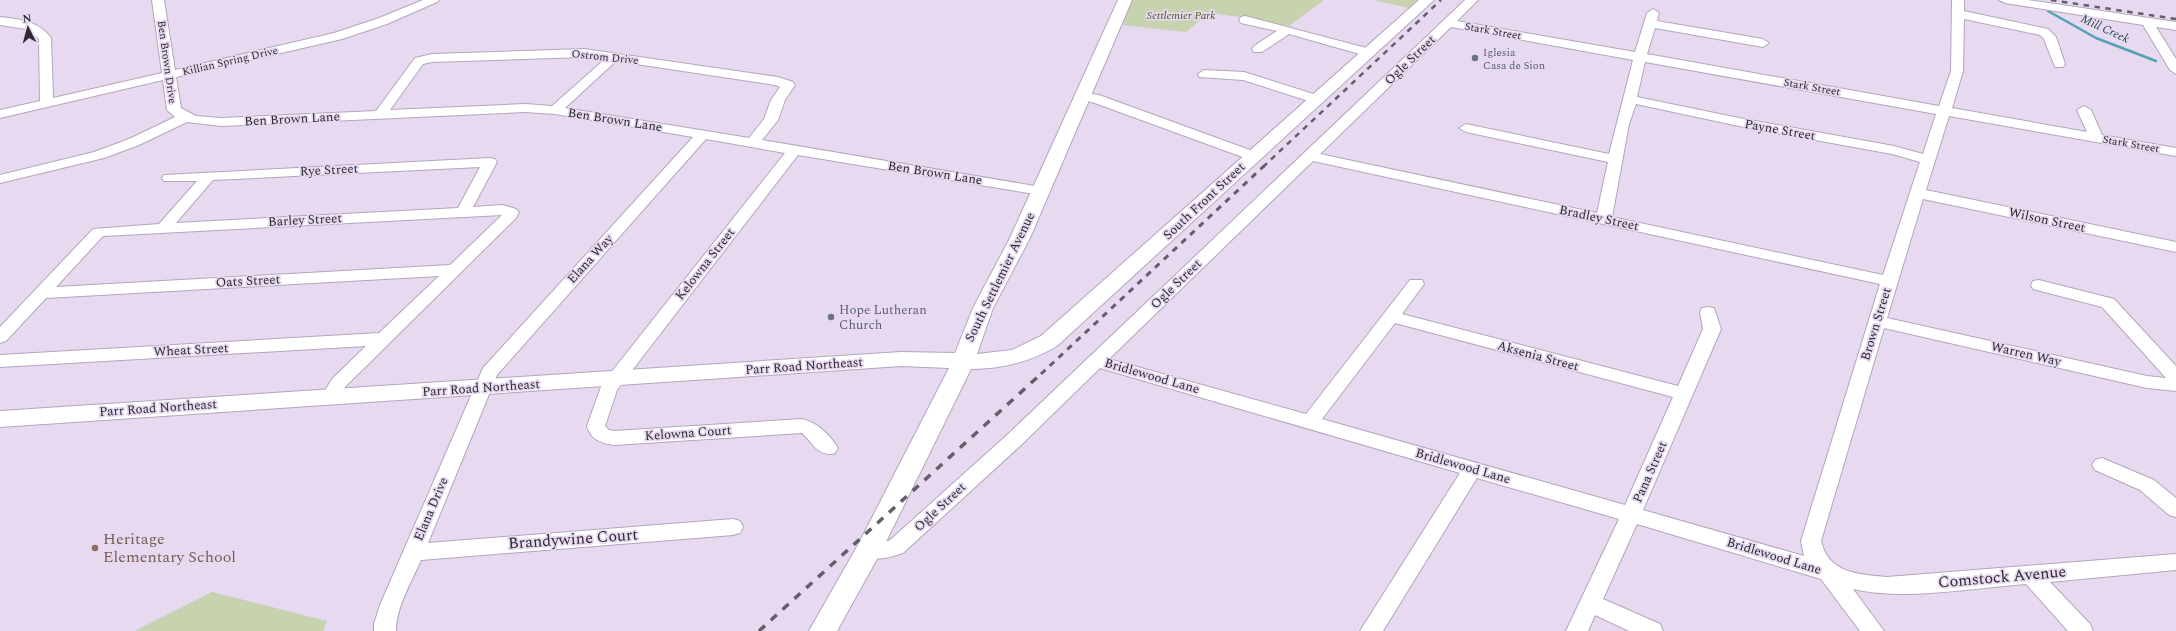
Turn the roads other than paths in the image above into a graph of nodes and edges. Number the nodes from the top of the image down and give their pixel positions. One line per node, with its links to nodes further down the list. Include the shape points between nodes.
1 (158, 0): 23 (street, Ben Brown Drive)
2 (433, 0): 23 (street, Killian Spring Drive, via 338,36)
3 (1125, 0): 24 (main road, South Settlemier Avenue)
4 (1427, 0): 17 (main road, South Front Street)
5 (1472, 0): 12 (street, Ogle Street)
6 (1958, 0): 8 (street, Brown Street)
7 (2005, 0): 11 (street)
8 (1959, 14): 20 (street, via 2044,32 2050,37); 30 (street, Brown Street, via 1958,67)
9 (1245, 20): 14 (street)
10 (0, 21): 27 (street, via 28,25 40,31 45,38)
11 (2147, 21): 13 (street); 21 (street)
12 (1448, 23): 19 (street, Stark Street); 41 (street, Ogle Street)
13 (2176, 26)
14 (1288, 30): 16 (street); 17 (street)
15 (1763, 43): 19 (street, via 1651,18)
16 (1258, 50)
17 (1370, 53): 26 (main road, South Front Street)
18 (615, 56): 28 (street); 32 (street, Ostrom Drive, via 547,53 432,58 419,61); 37 (street, Ostrom Drive, via 778,81 788,85 778,100 772,120)
19 (1640, 56): 25 (street); 30 (street, Stark Street)
20 (2059, 64)
21 (2176, 70)
22 (1204, 74): 26 (street, via 1244,76)
23 (170, 75): 27 (street, Killian Spring Drive); 33 (street, Ben Brown Drive, via 174,110)
24 (1083, 97): 40 (street, via 1094,98); 47 (main road, South Settlemier Avenue)
25 (1630, 99): 42 (street); 43 (street, Payne Street, via 1894,150)
26 (1318, 100): 40 (main road, South Front Street)
27 (47, 103): 31 (street, Killian Spring Drive)
28 (555, 110): 32 (street, Ben Brown Lane, via 525,108); 35 (street, Ben Brown Lane)
29 (2084, 110): 36 (street)
30 (1944, 111): 36 (street, Stark Street); 43 (street, Brown Street)
31 (0, 114)
32 (380, 115): 33 (street, Ben Brown Lane, via 215,123)
33 (185, 118): 46 (street, via 105,153)
34 (1466, 128): 42 (street)
35 (703, 134): 37 (street, Ben Brown Lane); 69 (street, Elana Way, via 492,369)
36 (2097, 138): 39 (street, Stark Street)
37 (753, 143): 38 (street, Ben Brown Lane)
38 (794, 150): 47 (street, Ben Brown Lane); 67 (street, Kelowna Street)
39 (2176, 152)
40 (1253, 156): 64 (main road, South Front Street, via 1040,348 1007,360)
41 (1310, 156): 50 (street, Bradley Street); 65 (street, Ogle Street)
42 (1615, 159): 50 (street)
43 (1929, 160): 48 (street, Brown Street)
44 (209, 176): 45 (street, Rye Street); 49 (street, Rye Street, via 490,162); 51 (street)
45 (169, 178)
46 (0, 179)
47 (1041, 191): 64 (main road, South Settlemier Avenue, via 983,308)
48 (1918, 193): 52 (street, Wilson Street); 54 (street, Brown Street)
49 (463, 212): 51 (street, Barley Street); 53 (street, Barley Street, via 511,212 508,218)
50 (1604, 219): 54 (street, Bradley Street)
51 (164, 228): 57 (street, Barley Street, via 99,232)
52 (2176, 247)
53 (455, 270): 57 (street, Oats Street); 62 (street)
54 (1889, 281): 60 (street, Brown Street)
55 (1416, 284): 59 (street)
56 (2039, 285): 66 (street, via 2094,298 2108,304)
57 (42, 293): 61 (street)
58 (1708, 312): 70 (street, Pana Street, via 1712,329)
59 (1392, 317): 70 (street, Aksenia Street); 73 (street)
60 (1877, 320): 68 (street, Warren Way, via 2146,382); 83 (street, Brown Street, via 1811,541 1814,554)
61 (0, 337)
62 (382, 339): 63 (street, Wheat Street); 71 (street, via 338,383)
63 (0, 361)
64 (962, 361): 67 (main road, Parr Road Northeast, via 901,360); 80 (main road, South Settlemier Avenue, via 958,374)
65 (1096, 361): 73 (street, Bridlewood Lane); 80 (street, Ogle Street, via 1013,441 896,547)
66 (2176, 377)
67 (616, 378): 69 (main road, Parr Road Northeast); 74 (street, Kelowna Court, via 607,390 596,426 597,431 606,437 802,426 808,427)
68 (2176, 385)
69 (483, 388): 71 (main road, Parr Road Northeast); 81 (street, Elana Drive)
70 (1684, 394): 78 (street, Pana Street)
71 (330, 397): 72 (main road, Parr Road Northeast)
72 (0, 419)
73 (1310, 422): 76 (street, Bridlewood Lane)
74 (828, 448)
75 (2102, 465): 77 (street, via 2147,485)
76 (1472, 470): 78 (street, Bridlewood Lane); 88 (street)
77 (2176, 509)
78 (1631, 514): 83 (street, Bridlewood Lane); 85 (street, Pana Street)
79 (733, 527): 81 (street, Brandywine Court)
80 (869, 550): 87 (main road, South Settlemier Avenue)
81 (413, 552): 86 (street, Elana Drive, via 388,614)
82 (2176, 562): 84 (street, Comstock Avenue)
83 (1829, 573): 84 (street, Comstock Avenue, via 1892,586); 91 (street, Brown Street)
84 (2031, 575): 92 (street)
85 (1590, 603): 89 (street, Pana Street); 90 (street)
86 (385, 631)
87 (823, 631)
88 (1371, 631)
89 (1578, 631)
90 (1652, 631)
91 (1873, 631)
92 (2082, 631)

